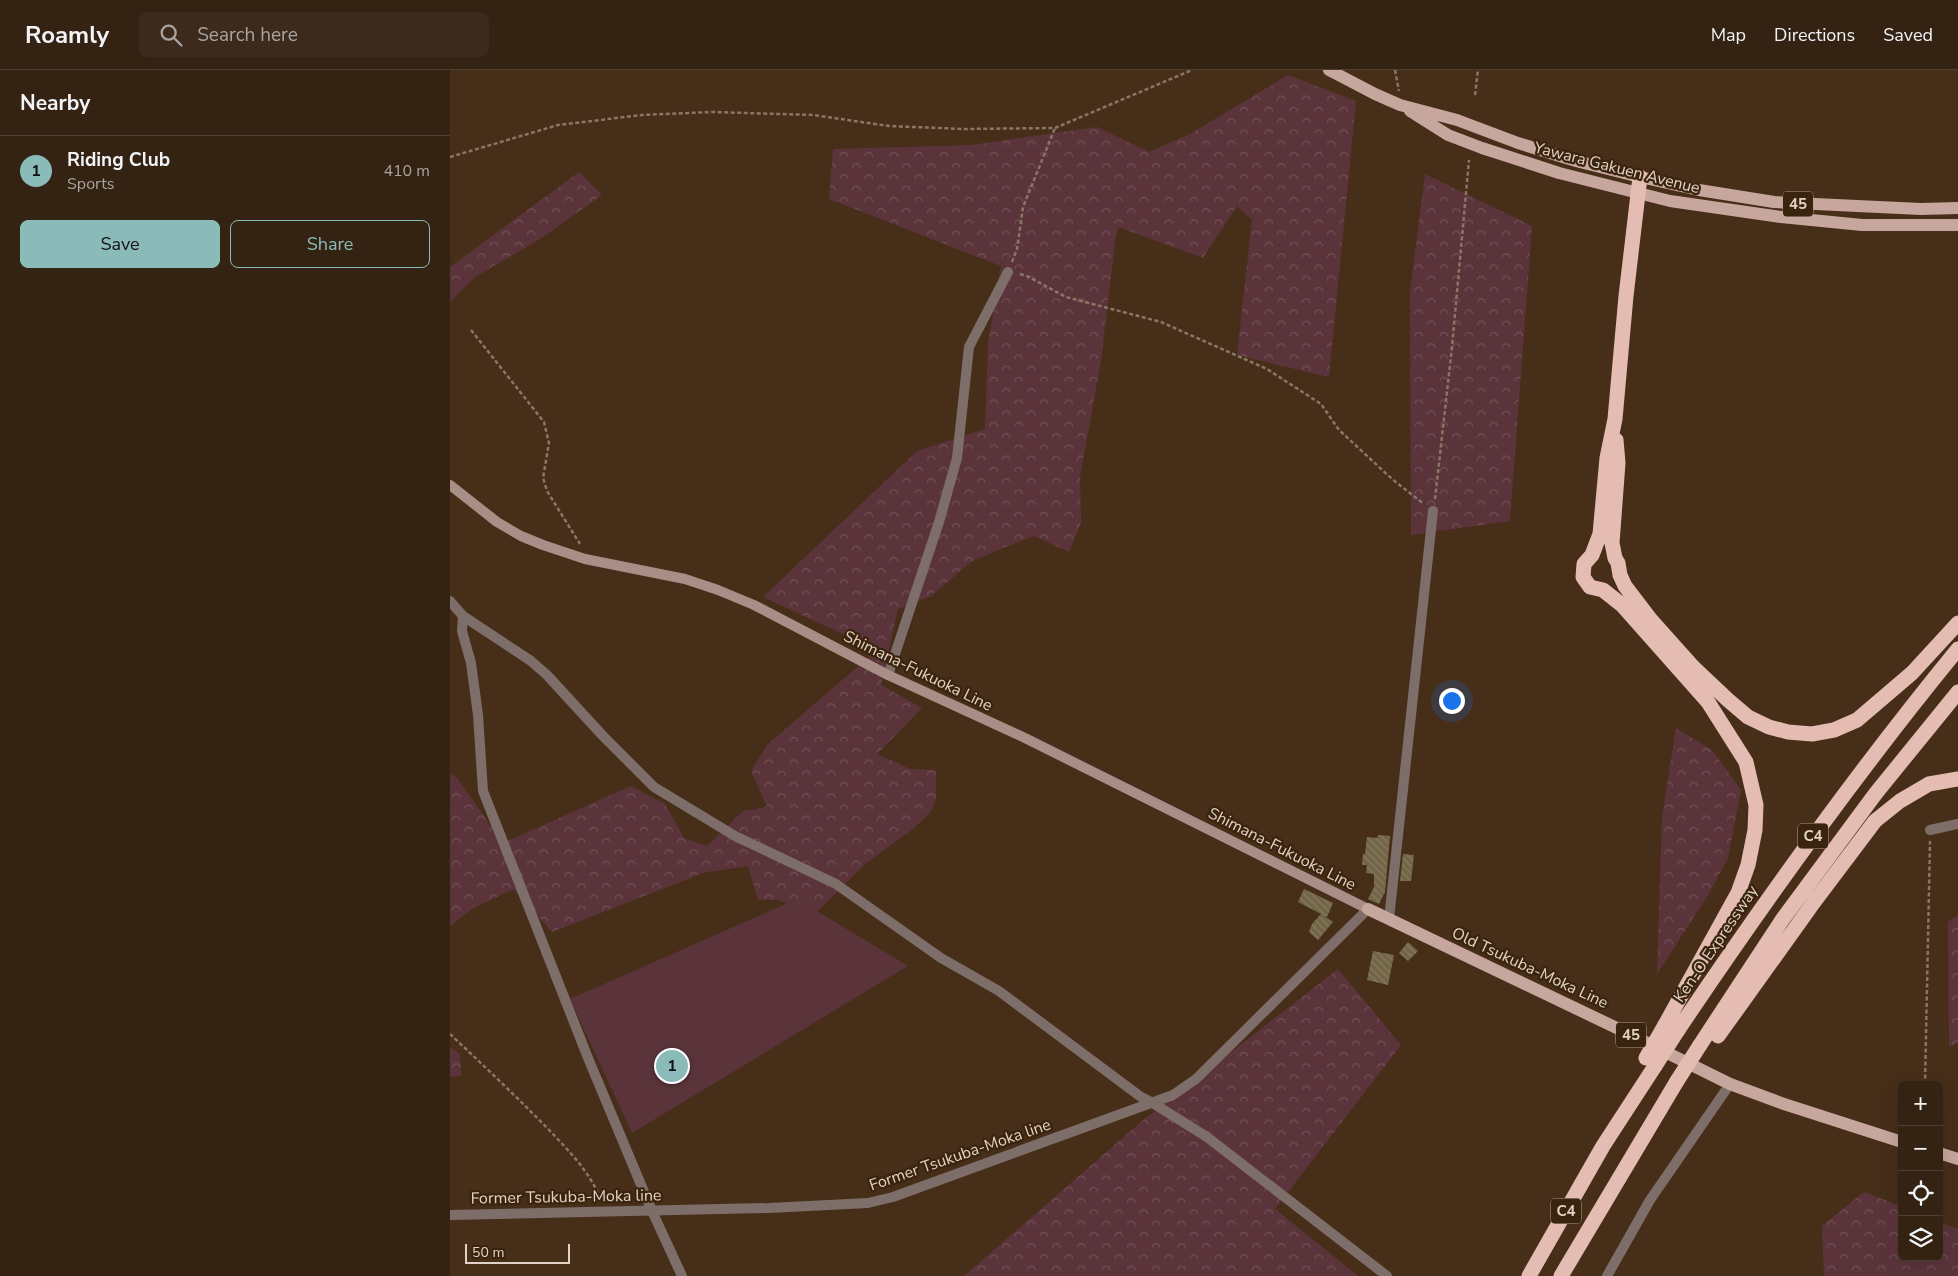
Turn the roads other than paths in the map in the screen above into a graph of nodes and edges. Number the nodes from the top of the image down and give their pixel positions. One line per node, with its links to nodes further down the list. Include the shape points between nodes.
1 (1329, 70): 2 (main road, Yawara Gakuen Avenue / 45)
2 (1400, 104): 3 (main road, Yawara Gakuen Avenue / 45, via 1576,161); 4 (main road, Yawara Gakuen Avenue / 45, via 1448,135 1559,173)
3 (1640, 177): 4 (highway); 5 (main road, Yawara Gakuen Avenue / 45, via 1774,202)
4 (1638, 194): 6 (main road, Yawara Gakuen Avenue / 45, via 1704,207 1862,225); 8 (highway)
5 (1958, 208)
6 (1958, 225)
7 (1008, 272): 15 (street, via 968,347 957,458)
8 (1615, 419): 13 (highway, via 1618,464 1612,543 1620,575 1651,620 1693,667 1728,700 1768,728 1812,734 1834,730 1857,720 1912,673); 22 (highway, via 1607,458 1600,534 1592,555 1584,564 1583,577 1590,587 1603,590 1622,605 1708,702 1746,762 1756,805 1756,830 1738,892)
9 (450, 485): 15 (main road, Shimana-Fukuoka Line, via 497,522 521,536 585,559 685,579 718,590 754,605)
10 (1433, 510): 21 (street)
11 (450, 601): 12 (street)
12 (463, 616): 25 (street, via 547,675 654,787 735,836 836,884 941,958 999,990); 29 (street, via 462,631 471,663 478,715 482,791)
13 (1958, 623)
14 (1958, 649): 22 (highway, Ken-O Expressway / C4, via 1913,704)
15 (888, 675): 20 (main road, Shimana-Fukuoka Line, via 1025,738)
16 (1958, 692): 23 (highway, C4, via 1876,793 1782,920)
17 (1958, 779): 23 (highway, via 1929,784 1900,800 1874,821)
18 (1958, 824): 19 (street)
19 (1930, 830)
20 (1368, 909): 21 (main road, Old Tsukuba-Moka Line / 45); 25 (street, Former Tsukuba-Moka line, via 1196,1079 1173,1095)
21 (1389, 919): 24 (main road, Old Tsukuba-Moka Line / 45)
22 (1672, 1027): 33 (highway, Ken-O Expressway / C4, bridge)
23 (1704, 1048): 34 (highway, C4, bridge)
24 (1730, 1084): 26 (main road, Old Tsukuba-Moka Line / 45); 35 (street, via 1650,1200)
25 (1151, 1102): 29 (street, Former Tsukuba-Moka line, via 885,1199 858,1204); 32 (street, via 1207,1137)
26 (1898, 1141)
27 (1943, 1154): 28 (main road)
28 (1958, 1159)
29 (652, 1211): 30 (street, Former Tsukuba-Moka line); 31 (street)
30 (450, 1214)
31 (682, 1276)
32 (1388, 1276)
33 (1529, 1276)
34 (1561, 1276)
35 (1607, 1276)

